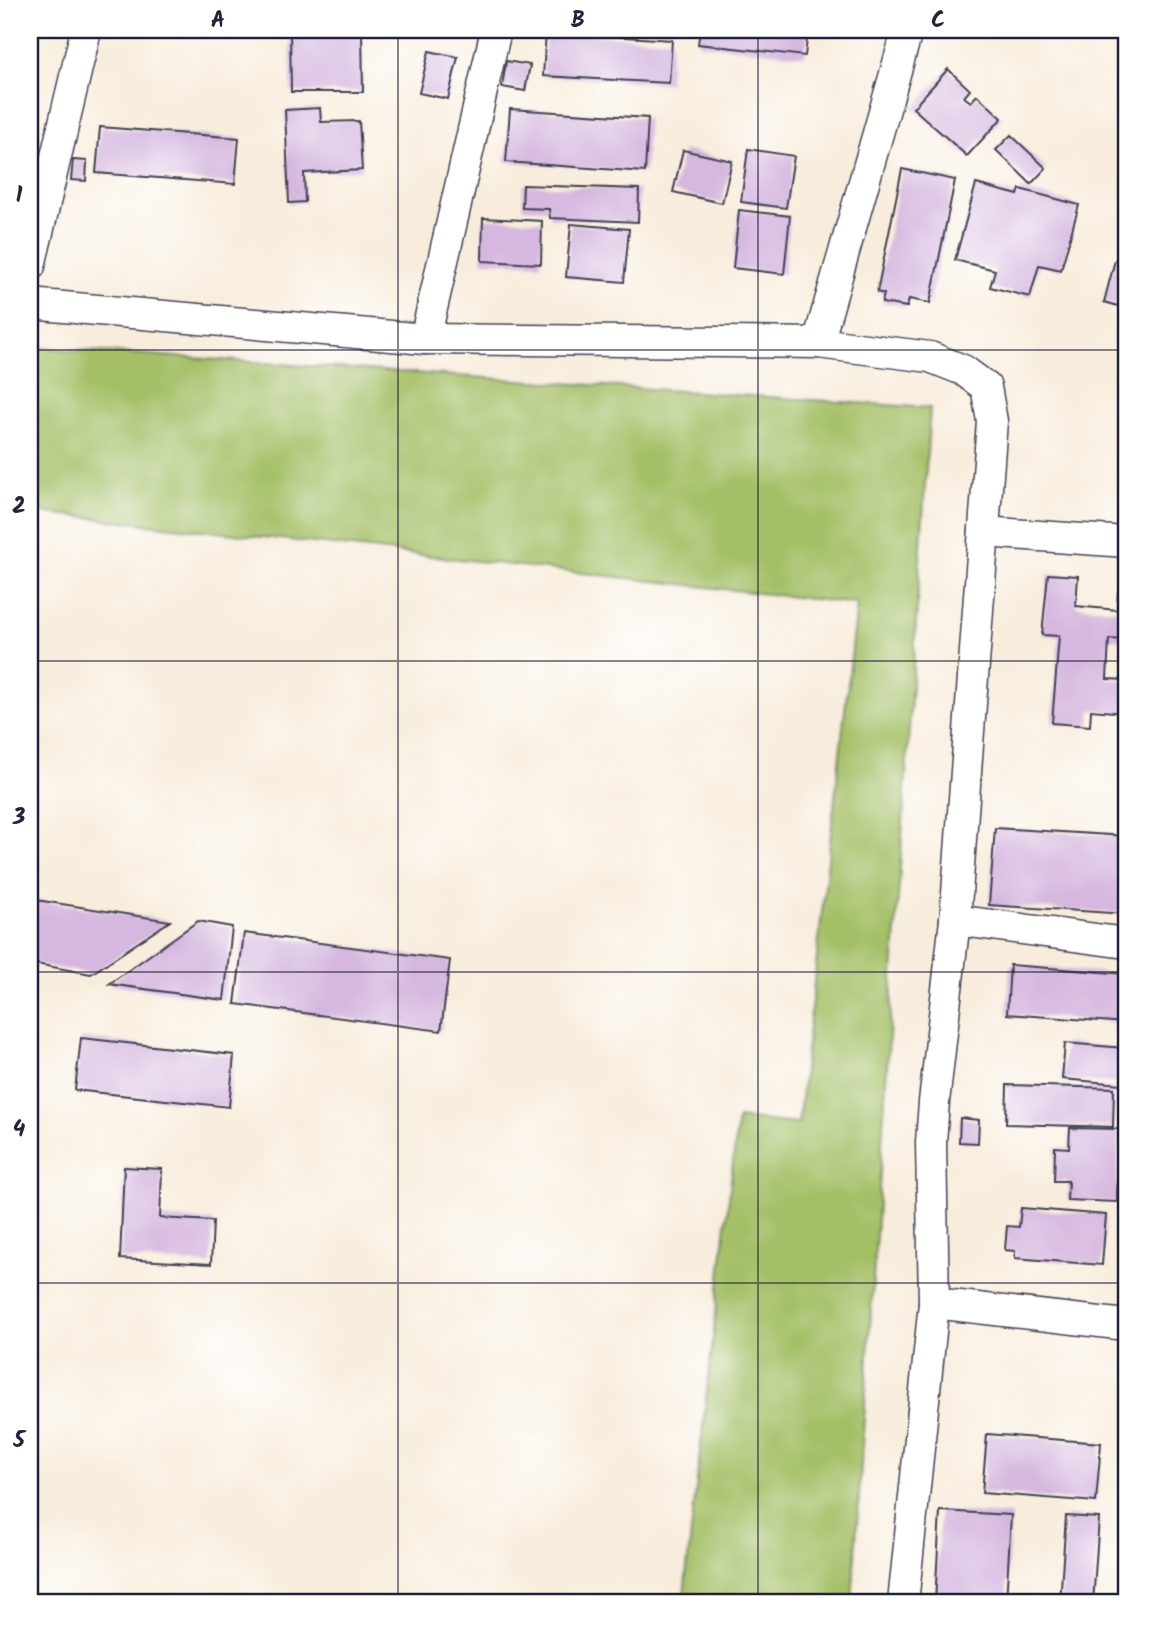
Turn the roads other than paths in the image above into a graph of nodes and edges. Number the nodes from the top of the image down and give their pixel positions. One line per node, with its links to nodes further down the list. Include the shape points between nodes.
1 (86, 30): 4 (street)
2 (496, 30): 6 (street)
3 (905, 39): 7 (street)
4 (30, 266)
5 (30, 304): 6 (street)
6 (425, 339): 7 (street)
7 (818, 343): 8 (street, via 930,357 963,370 986,387 992,421)
8 (984, 532): 9 (street); 10 (street)
9 (1126, 542)
10 (955, 920): 11 (street); 12 (street, via 931,1142)
11 (1126, 943)
12 (934, 1303): 13 (street); 14 (street)
13 (1126, 1325)
14 (902, 1603)

